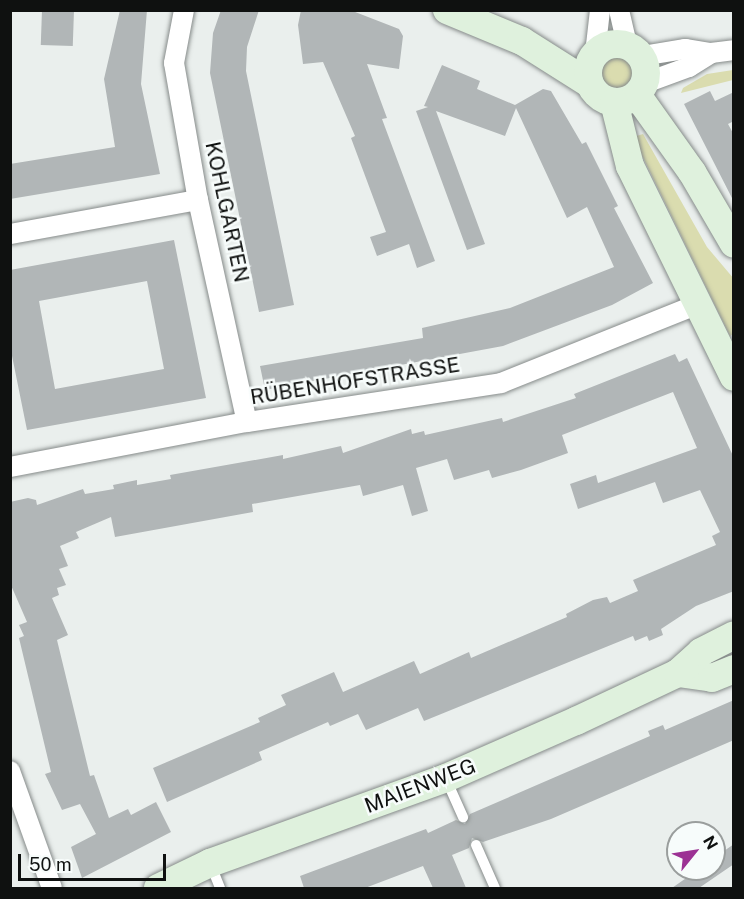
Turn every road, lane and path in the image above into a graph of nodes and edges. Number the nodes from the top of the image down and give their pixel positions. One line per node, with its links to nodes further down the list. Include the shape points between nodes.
1 (184, 10): 9 (street, KOHLGARTEN, via 174,63)
2 (447, 10): 7 (street)
3 (600, 10): 7 (street)
4 (619, 10): 8 (street)
5 (734, 50): 6 (street)
6 (711, 53): 8 (street, via 689,67); 8 (street, via 685,49)
7 (592, 65): 8 (street, via 610,44); 8 (street, via 600,96)
8 (633, 76): 11 (street); 12 (street, via 630,166)
9 (198, 200): 10 (street); 14 (street, KOHLGARTEN)
10 (10, 234)
11 (734, 244)
12 (696, 305): 13 (street); 14 (street, RÜBENHOFSTRASSE, via 501,383)
13 (734, 377)
14 (247, 422): 15 (street, RÜBENHOFSTRASSE)
15 (10, 467)
16 (734, 635): 18 (street, MAIENWEG, via 700,652)
17 (734, 669): 18 (street, via 712,678)
18 (678, 673): 20 (street, MAIENWEG)
19 (10, 771): 24 (street)
20 (446, 778): 21 (lane); 23 (street, MAIENWEG)
21 (463, 817)
22 (476, 845): 26 (lane)
23 (215, 876): 25 (street, MAIENWEG)
24 (52, 888)
25 (158, 888)
26 (495, 888)

